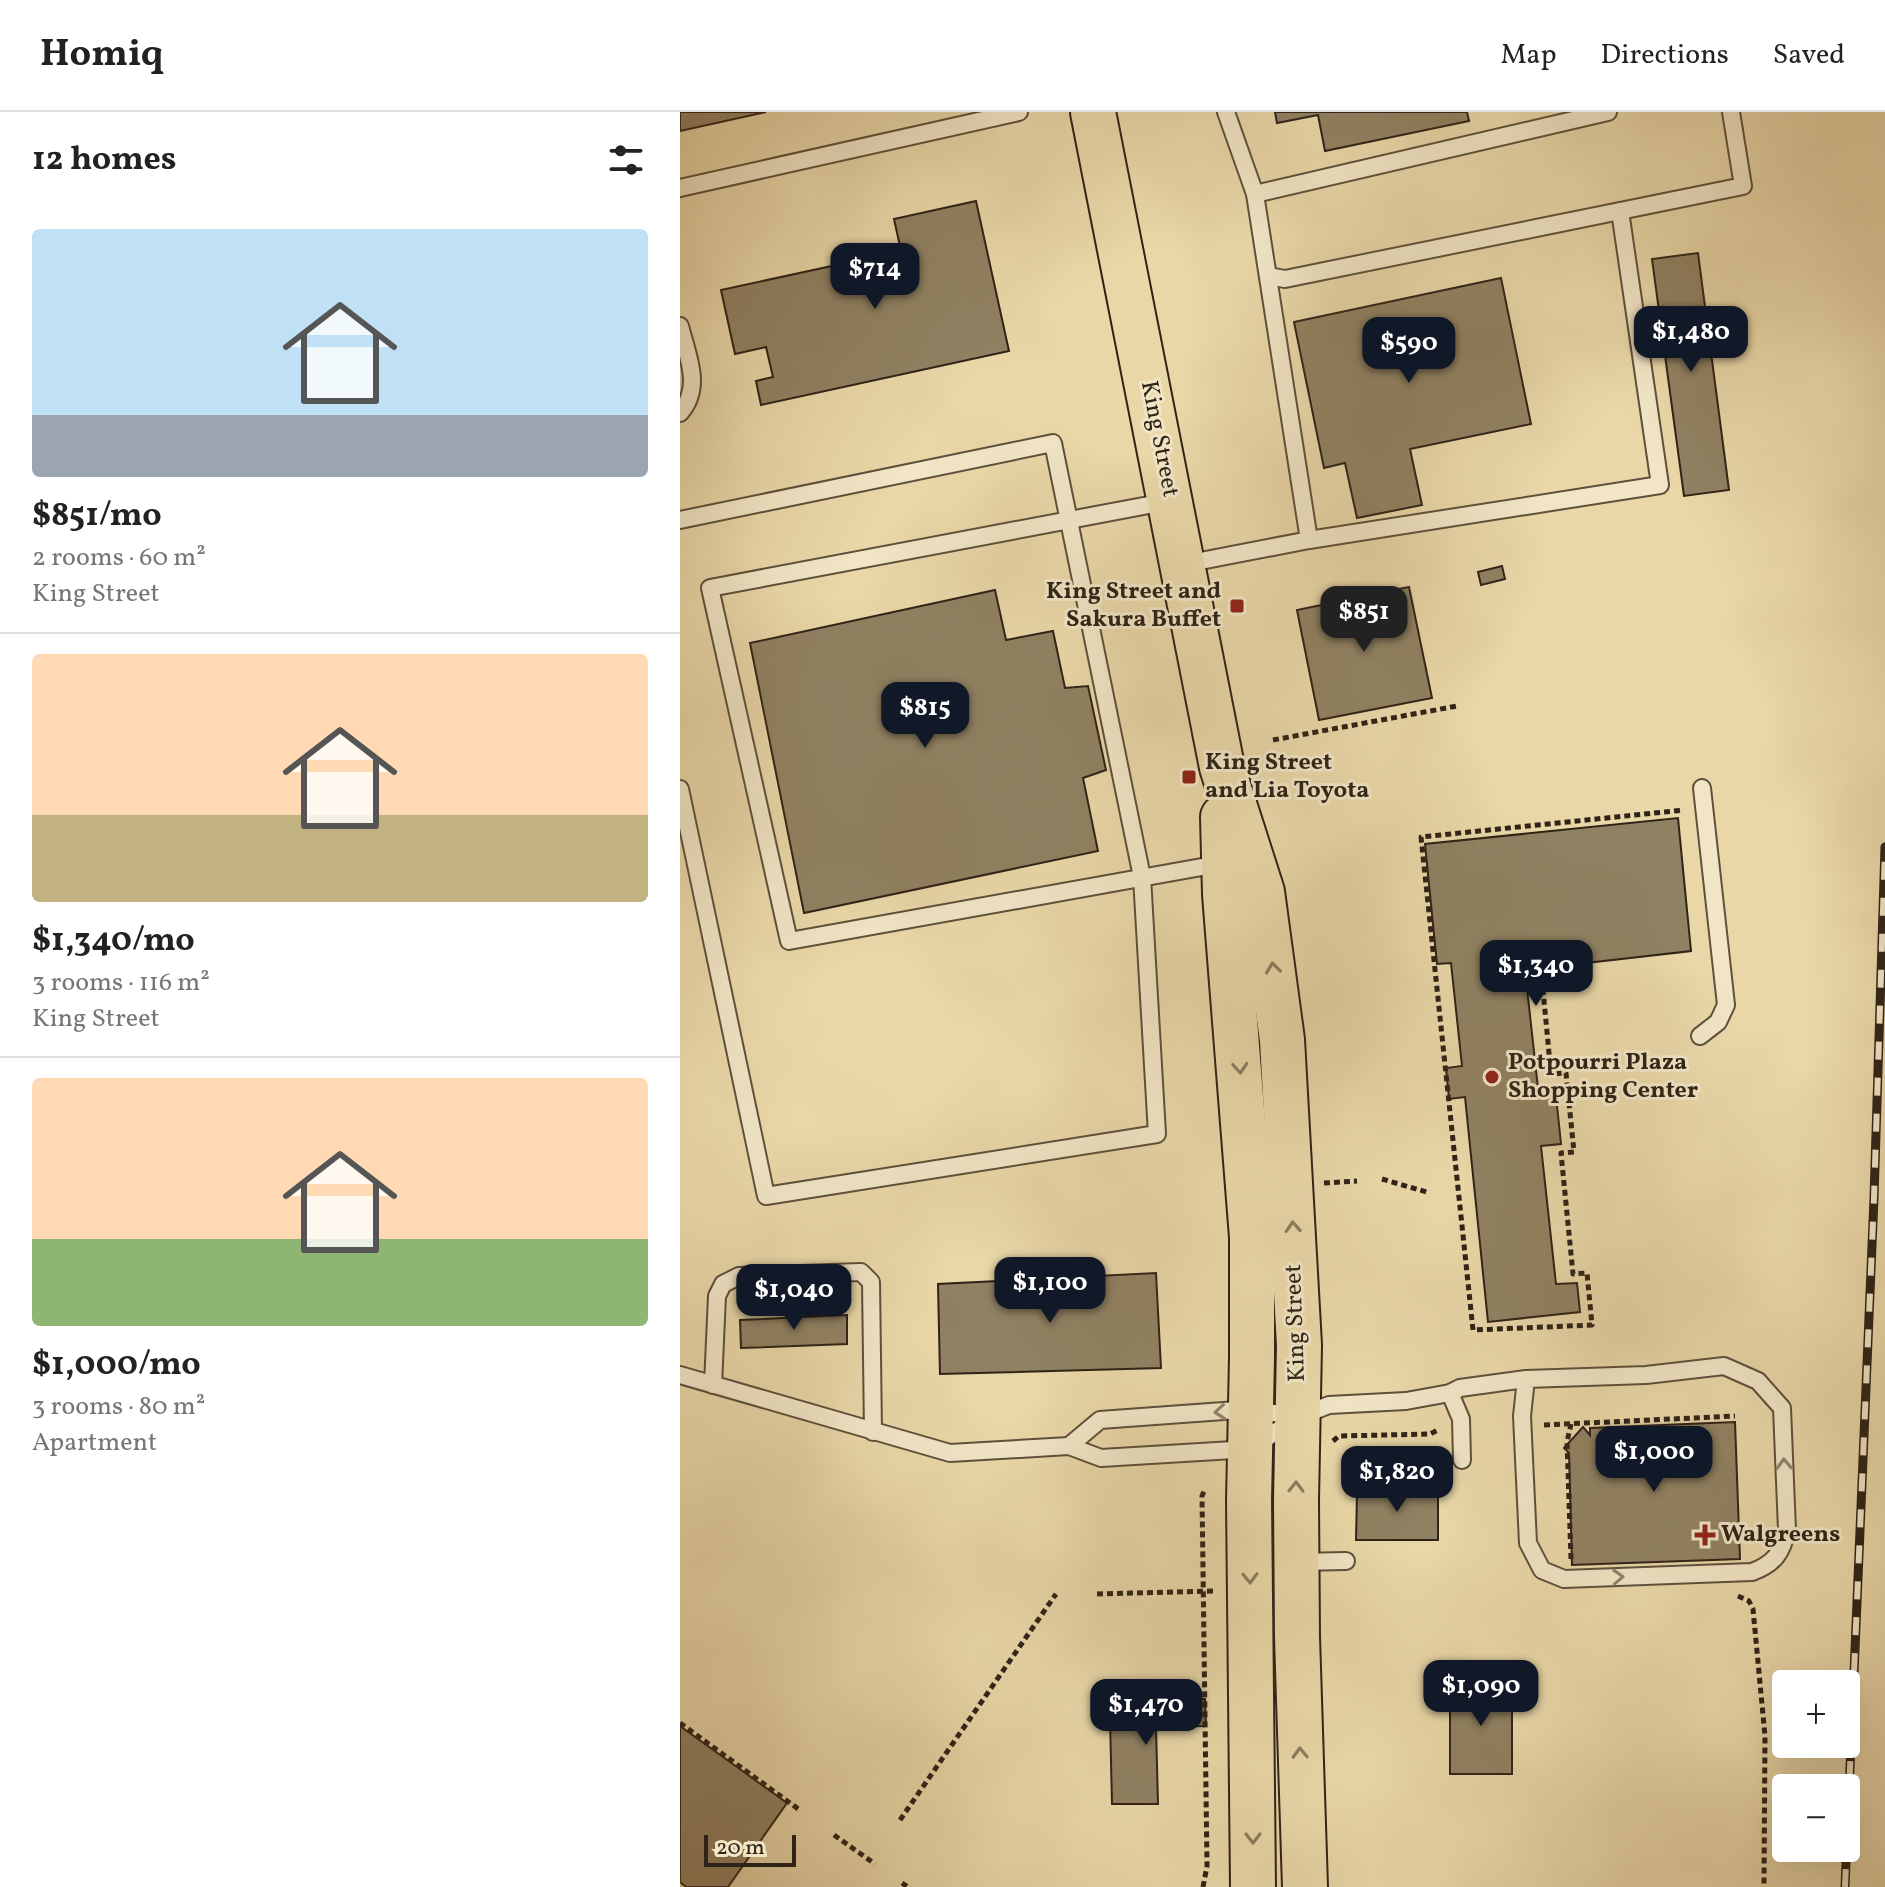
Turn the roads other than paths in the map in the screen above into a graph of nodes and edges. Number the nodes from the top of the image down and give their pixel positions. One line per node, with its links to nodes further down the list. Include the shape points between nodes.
1 (1019, 112): 6 (lane)
2 (1093, 112): 12 (main road, King Street)
3 (1226, 112): 7 (lane)
4 (1608, 112): 7 (lane)
5 (1731, 112): 8 (lane, via 1743,186)
6 (680, 188)
7 (1255, 194): 9 (lane)
8 (1620, 211): 9 (lane, via 1285,279); 15 (lane, via 1660,485)
9 (1268, 276): 15 (lane)
10 (680, 326): 11 (lane, via 694,384)
11 (680, 413)
12 (1171, 500): 13 (lane); 16 (main road, King Street)
13 (1070, 519): 14 (lane, via 1053,443); 21 (lane); 21 (lane, via 710,588 789,941)
14 (680, 520)
15 (1309, 540): 16 (lane)
16 (1184, 565): 17 (main road, King Street)
17 (1222, 767): 20 (main road, King Street); 28 (main road, King Street, one-way to 17, via 1299,1345 1282,1040 1262,892)
18 (1702, 788): 22 (lane, via 1726,1005 1718,1022)
19 (680, 789): 21 (lane, via 766,1196 1157,1134)
20 (1224, 863): 21 (lane); 27 (main road, King Street, one-way to 27, via 1251,1222)
21 (1142, 877)
22 (1700, 1036)
23 (680, 1375): 25 (lane)
24 (1526, 1379): 24 (lane, one-way to 24, via 1522,1416 1528,1543 1542,1570 1564,1579 1752,1572 1775,1560 1787,1530 1782,1408 1758,1381 1724,1366); 26 (lane)
25 (713, 1385): 29 (lane); 29 (lane, via 717,1296 723,1284 739,1276 861,1272 871,1282)
26 (1450, 1393): 28 (lane, via 1329,1405); 31 (lane, via 1461,1419)
27 (1251, 1429): 28 (lane); 28 (lane); 30 (lane, via 1101,1458); 30 (lane, one-way to 30, via 1100,1420); 34 (main road, King Street, one-way to 34)
28 (1313, 1430): 33 (main road, King Street, one-way to 28)
29 (873, 1432): 30 (lane, via 950,1453)
30 (1069, 1446)
31 (1462, 1460)
32 (1346, 1561): 33 (lane)
33 (1297, 1562): 35 (main road, King Street, one-way to 33)
34 (1253, 1887)
35 (1305, 1887)

